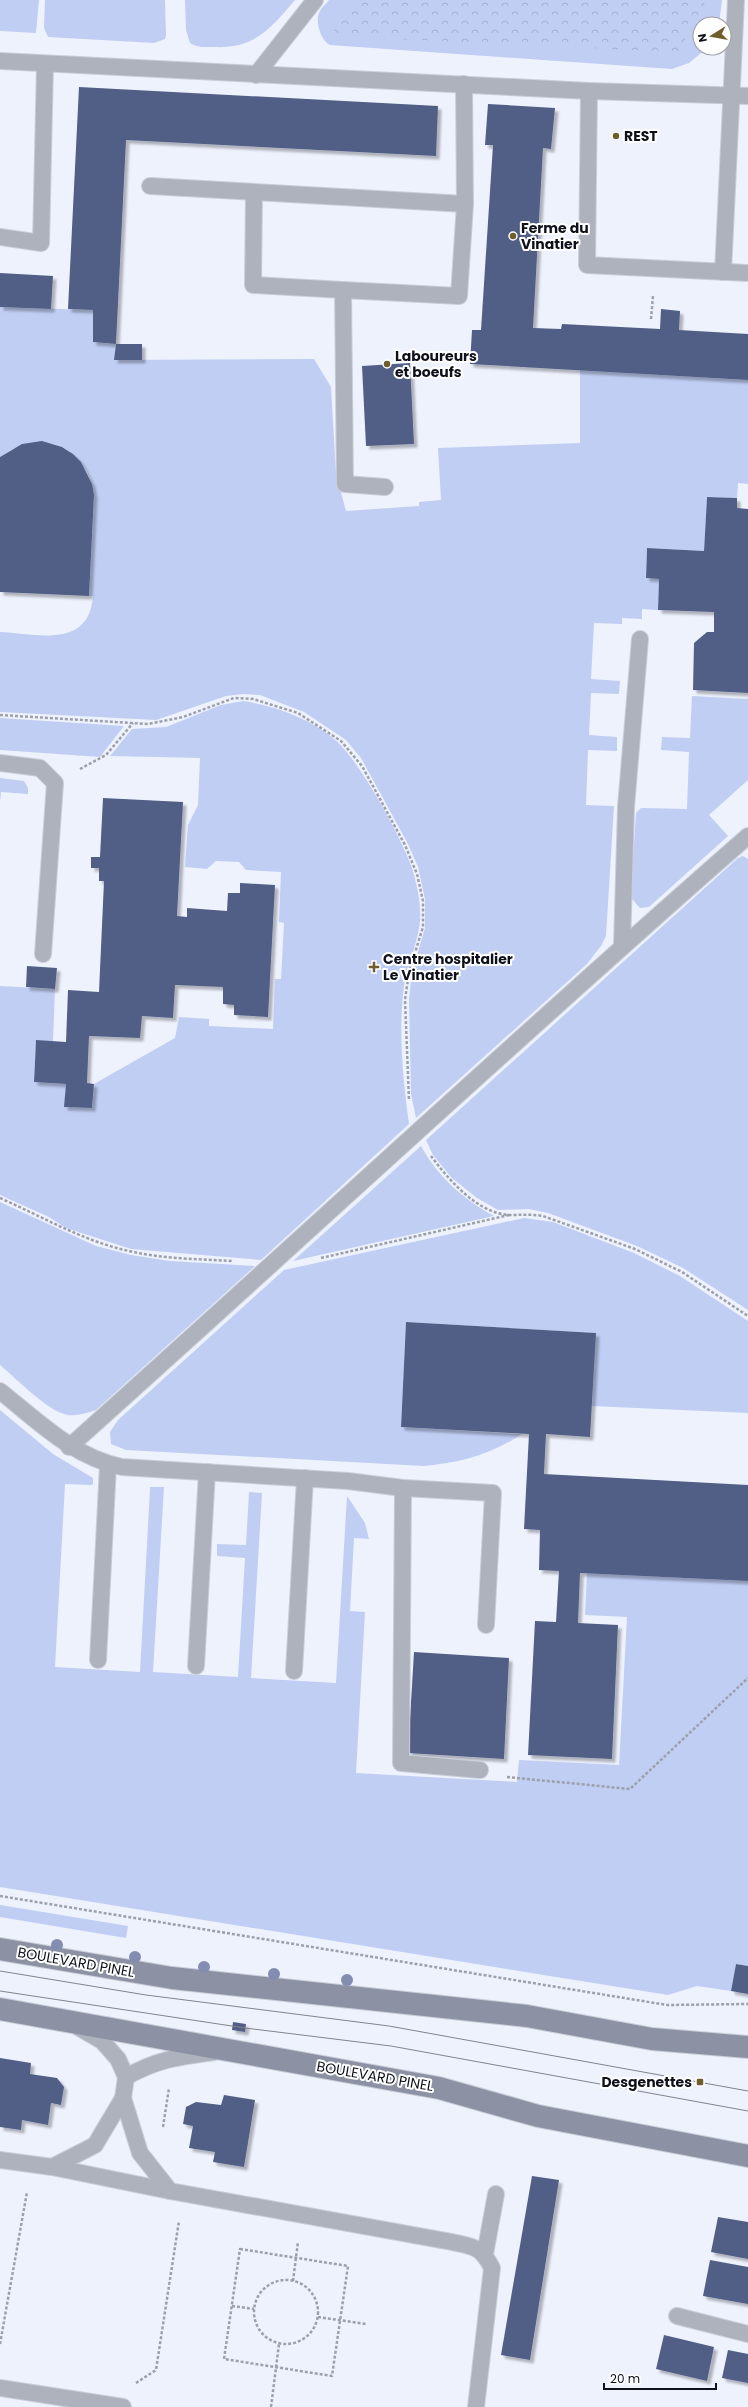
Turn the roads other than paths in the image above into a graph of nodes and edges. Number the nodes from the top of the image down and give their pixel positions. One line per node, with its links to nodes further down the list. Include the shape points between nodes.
1 (314, 0): 5 (lane)
2 (736, 0): 8 (lane)
3 (0, 61): 4 (lane)
4 (45, 64): 5 (lane); 13 (lane, via 41,243)
5 (256, 75): 6 (lane)
6 (464, 84): 7 (lane); 12 (lane)
7 (589, 91): 8 (lane); 14 (lane, via 587,265)
8 (732, 95): 9 (lane); 14 (lane)
9 (748, 96)
10 (150, 186): 11 (lane)
11 (254, 193): 12 (lane); 16 (lane, via 253,285)
12 (465, 204): 16 (lane, via 459,296)
13 (0, 237)
14 (723, 272): 15 (lane)
15 (748, 273)
16 (343, 290): 17 (lane, via 345,484)
17 (385, 486)
18 (640, 639): 21 (lane, via 626,807)
19 (0, 763): 22 (lane, via 40,768 55,783)
20 (748, 836): 21 (lane)
21 (622, 946): 24 (lane)
22 (43, 954)
23 (0, 1390): 24 (lane)
24 (69, 1447): 25 (lane)
25 (108, 1465): 26 (lane); 30 (lane)
26 (207, 1472): 27 (lane); 31 (lane)
27 (305, 1478): 28 (lane, via 348,1480); 32 (lane)
28 (403, 1488): 29 (lane, via 493,1493); 33 (lane, via 400,1763)
29 (486, 1625)
30 (98, 1660)
31 (196, 1666)
32 (294, 1671)
33 (480, 1770)
34 (0, 1949): 37 (main road, BOULEVARD PINEL, via 172,1978 527,2016 652,2039)
35 (0, 2010): 36 (main road, BOULEVARD PINEL)
36 (70, 2022): 38 (main road, BOULEVARD PINEL); 39 (lane, via 102,2041 118,2059)
37 (748, 2047)
38 (230, 2050): 39 (lane, via 164,2059); 41 (main road, BOULEVARD PINEL, via 439,2088 538,2116)
39 (126, 2077): 40 (lane)
40 (123, 2098): 43 (lane, via 95,2145); 44 (lane, via 140,2153)
41 (748, 2156)
42 (0, 2160): 43 (lane)
43 (52, 2167): 44 (lane)
44 (170, 2191): 46 (lane, via 452,2242 478,2248)
45 (496, 2194): 46 (lane)
46 (485, 2254): 51 (lane, via 492,2268)
47 (677, 2316): 48 (lane)
48 (748, 2334)
49 (0, 2388): 50 (lane)
50 (123, 2407)
51 (476, 2407)

